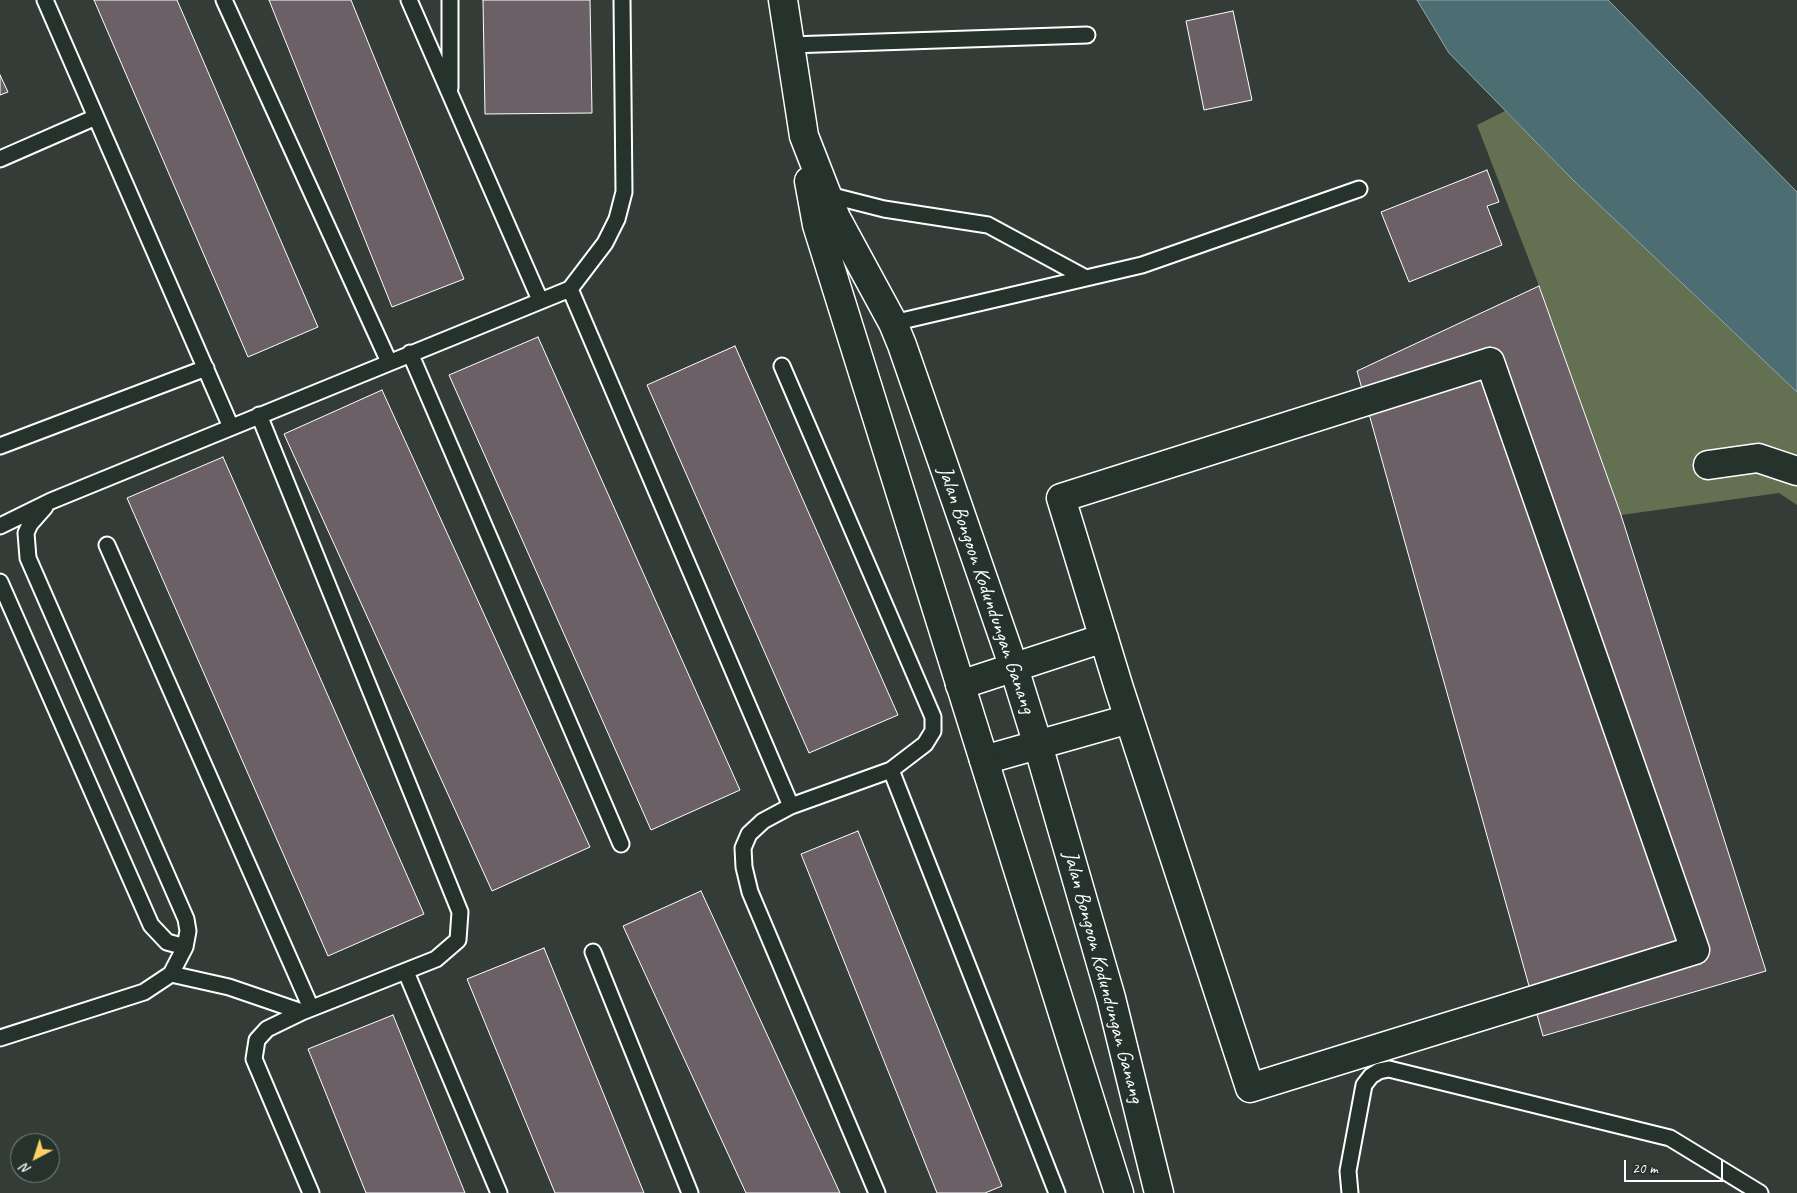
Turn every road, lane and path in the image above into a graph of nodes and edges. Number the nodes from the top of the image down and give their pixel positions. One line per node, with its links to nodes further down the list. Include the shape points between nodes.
1 (45, 0): 10 (lane)
2 (224, 0): 20 (lane)
3 (409, 0): 9 (lane)
4 (450, 0): 9 (lane)
5 (622, 0): 16 (lane, via 624,192 617,219 606,242)
6 (784, 0): 8 (street, Jalan Bongoon Kodundungan Ganang)
7 (1087, 35): 8 (lane)
8 (790, 46): 11 (street, Jalan Bongoon Kodundungan Ganang)
9 (450, 94): 17 (lane)
10 (96, 117): 12 (lane); 22 (lane)
11 (804, 136): 14 (street, Jalan Bongoon Kodundungan Ganang); 34 (street, via 816,225)
12 (0, 160)
13 (1359, 189): 15 (lane, via 1142,265)
14 (825, 194): 15 (lane, via 884,209 988,225); 18 (street, Jalan Bongoon Kodundungan Ganang)
15 (1086, 278): 18 (lane)
16 (570, 288): 17 (lane); 39 (lane)
17 (540, 300): 19 (lane)
18 (893, 322): 33 (street, Jalan Bongoon Kodundungan Ganang)
19 (410, 354): 20 (lane); 40 (lane)
20 (389, 362): 23 (lane)
21 (782, 366): 38 (lane, via 933,717 933,731 925,744)
22 (206, 368): 24 (lane); 25 (lane)
23 (260, 415): 24 (lane); 43 (lane, via 460,912 458,940 436,959)
24 (231, 427): 28 (lane)
25 (0, 446)
26 (1708, 465): 27 (street, via 1758,458)
27 (1797, 471)
28 (51, 500): 29 (lane); 41 (lane, via 26,533 28,558 186,919)
29 (0, 526)
30 (107, 545): 45 (lane)
31 (0, 582): 41 (lane, via 151,925 167,942)
32 (1104, 638): 33 (street); 35 (street); 35 (street, via 1061,498 1490,362 1695,950 1250,1088)
33 (1014, 668): 34 (street); 36 (street, Jalan Bongoon Kodundungan Ganang)
34 (960, 685): 37 (street)
35 (1129, 719): 36 (street)
36 (1038, 745): 37 (street); 53 (street, Jalan Bongoon Kodundungan Ganang, via 1111,998)
37 (984, 760): 52 (street)
38 (891, 770): 39 (lane); 51 (lane)
39 (791, 806): 50 (lane, via 763,821 749,834 743,848 744,868 750,892)
40 (621, 844)
41 (185, 947): 44 (lane)
42 (593, 952): 49 (lane)
43 (406, 972): 45 (lane); 48 (lane)
44 (171, 974): 45 (lane); 46 (lane, via 144,992)
45 (307, 1010): 47 (lane, via 267,1029 257,1040 254,1059)
46 (0, 1038)
47 (311, 1193)
48 (499, 1193)
49 (690, 1193)
50 (877, 1193)
51 (1057, 1193)
52 (1119, 1193)
53 (1159, 1193)
54 (1350, 1193): 55 (lane, via 1348,1171 1364,1085 1371,1076 1389,1069 1670,1138)
55 (1760, 1193)

